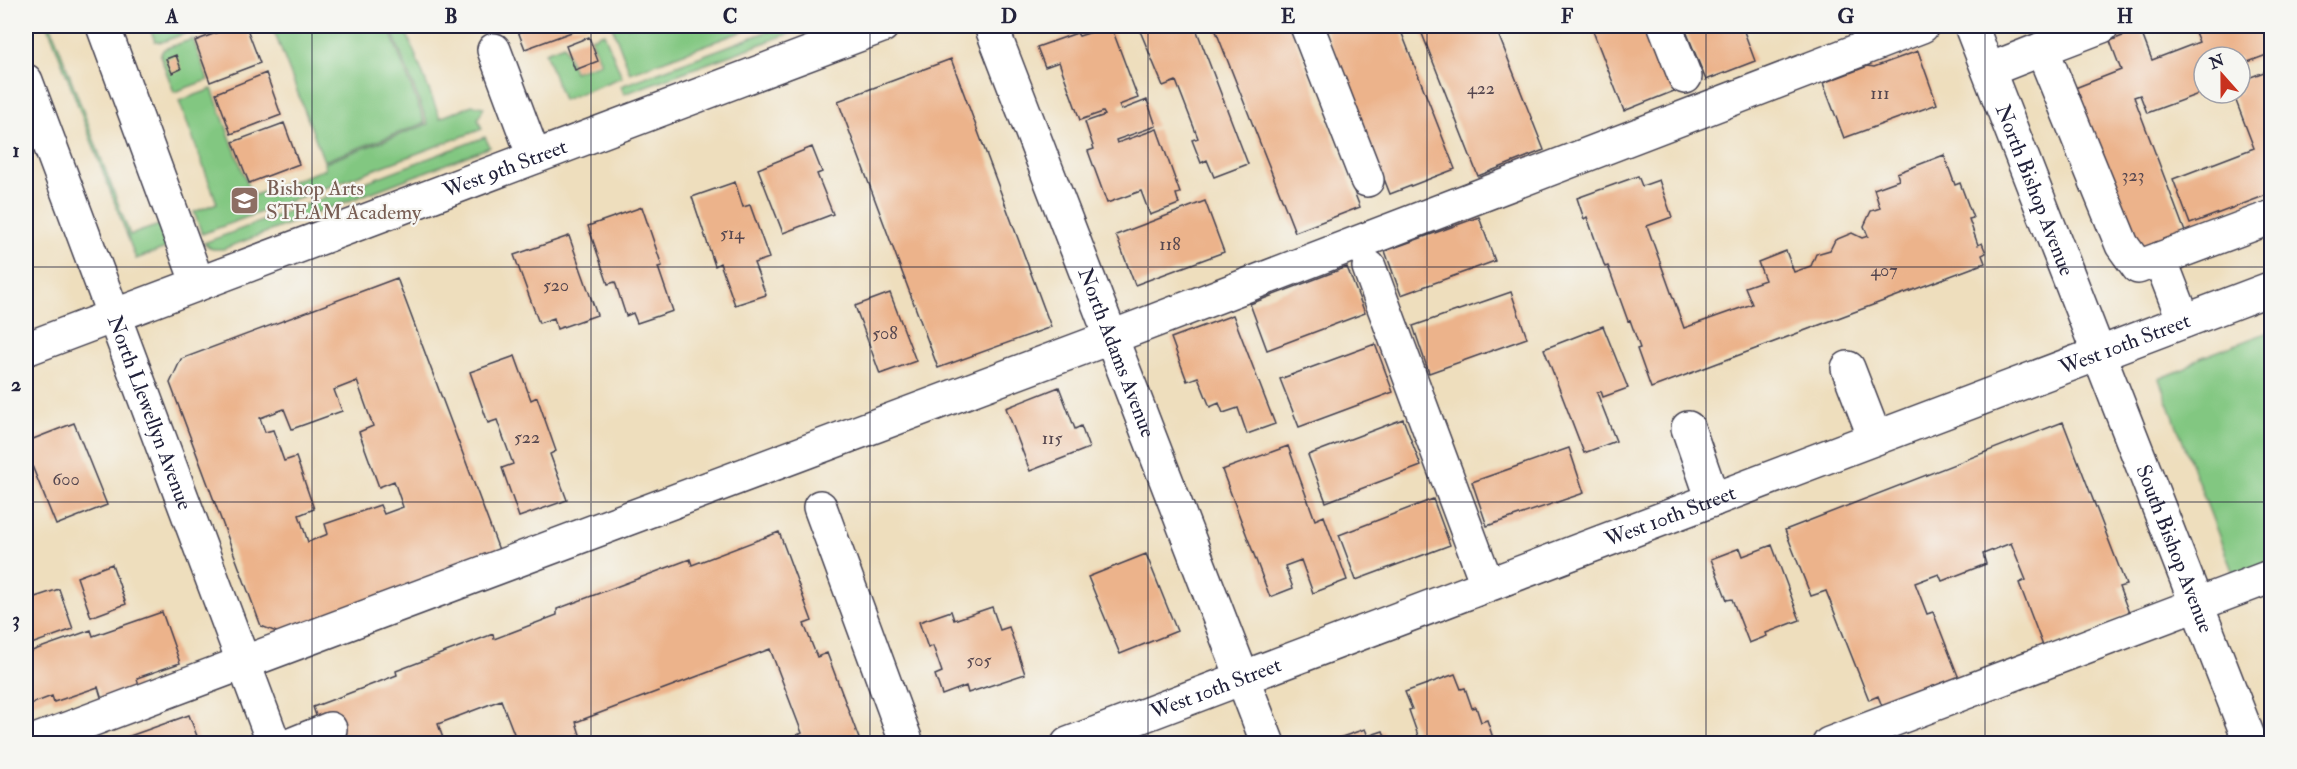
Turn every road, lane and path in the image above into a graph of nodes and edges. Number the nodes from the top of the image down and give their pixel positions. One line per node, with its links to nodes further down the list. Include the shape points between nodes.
1 (103, 26): 19 (street)
2 (882, 26): 14 (street, West 9th Street)
3 (991, 26): 23 (street, North Adams Avenue)
4 (1307, 26): 15 (street)
5 (1665, 26): 12 (street)
6 (1922, 26): 23 (street)
7 (1971, 26): 11 (street, North Bishop Avenue)
8 (2102, 26): 9 (street)
9 (2042, 49): 11 (street); 17 (street, via 2122,245 2138,267)
10 (494, 50): 14 (street)
11 (1989, 70): 25 (street, North Bishop Avenue)
12 (1685, 76)
13 (26, 83): 21 (street, North Llewellyn Avenue)
14 (534, 157): 19 (street, West 9th Street)
15 (1366, 180)
16 (2271, 217): 17 (street)
17 (2160, 259): 22 (street)
18 (1370, 267): 32 (street)
19 (198, 284): 21 (street, West 9th Street)
20 (2271, 288): 22 (street, West 10th Street)
21 (115, 315): 24 (street, West 9th Street); 34 (street, North Llewellyn Avenue)
22 (2184, 321): 25 (street, West 10th Street)
23 (1112, 337): 34 (street); 35 (street, North Adams Avenue)
24 (26, 349)
25 (2098, 354): 28 (street, West 10th Street); 33 (street, South Bishop Avenue)
26 (1848, 368): 28 (street)
27 (1688, 428): 29 (street)
28 (1875, 438): 29 (street, West 10th Street)
29 (1713, 500): 32 (street, West 10th Street)
30 (820, 507): 40 (street)
31 (2271, 576): 33 (street)
32 (1487, 584): 35 (street, West 10th Street)
33 (2196, 605): 43 (street); 44 (street, South Bishop Avenue)
34 (244, 662): 37 (street); 38 (street, North Llewellyn Avenue)
35 (1243, 678): 41 (street, West 10th Street); 42 (street, North Adams Avenue)
36 (330, 729): 39 (street)
37 (27, 744)
38 (274, 744)
39 (293, 744)
40 (907, 744)
41 (1068, 744)
42 (1268, 744)
43 (1829, 744)
44 (2251, 744)

